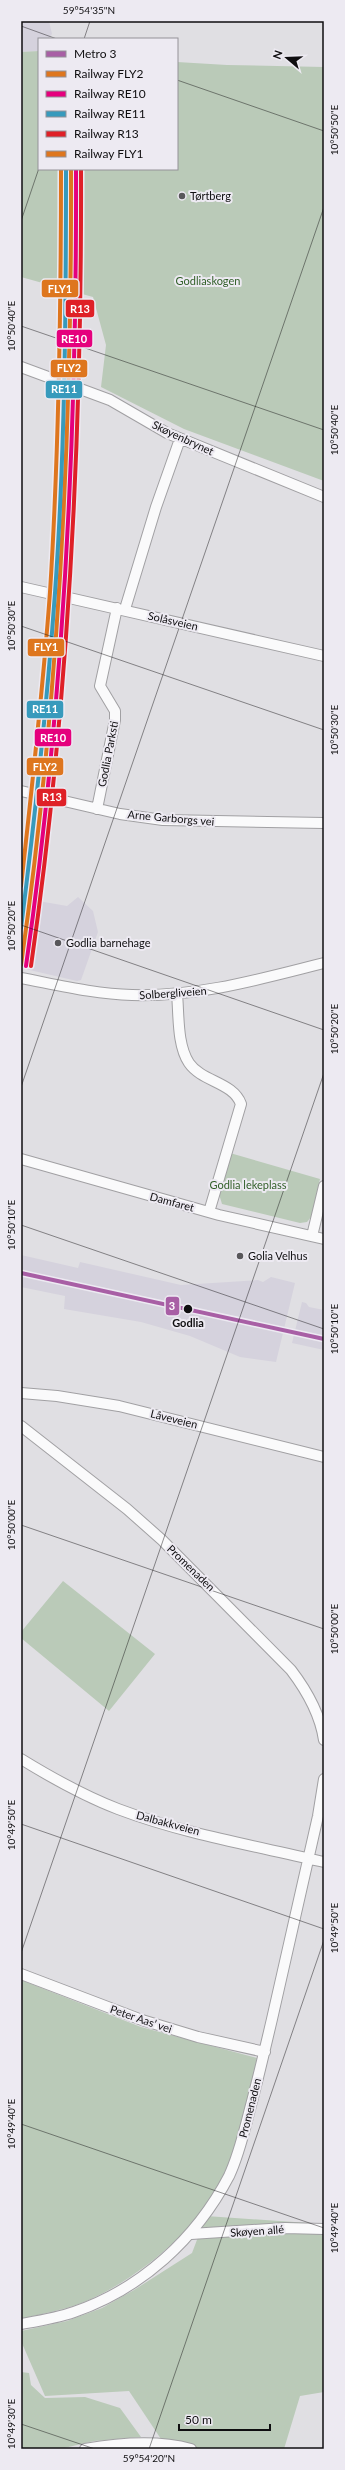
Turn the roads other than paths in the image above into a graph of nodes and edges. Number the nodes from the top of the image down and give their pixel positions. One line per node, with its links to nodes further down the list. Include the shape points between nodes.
1 (21, 367): 2 (street, Skøyenbrynet, via 110,400)
2 (180, 439): 3 (street, Skøyenbrynet); 5 (street, Godlia Parksti)
3 (324, 497)
4 (21, 586): 5 (street, Solåsveien)
5 (121, 608): 6 (street, Solåsveien); 8 (street, Godlia Parksti, via 100,686 114,711 115,720)
6 (324, 656)
7 (21, 791): 8 (street, Arne Garborgs vei)
8 (97, 809): 9 (street, Arne Garborgs vei, via 163,820)
9 (324, 823)
10 (324, 963): 12 (street, Solbergliveien, via 231,987)
11 (21, 978): 12 (street, Solbergliveien, via 131,995)
12 (177, 994): 15 (street, via 184,1054 190,1064 206,1078 235,1093 241,1104)
13 (21, 1158): 15 (street, Damfaret)
14 (324, 1186): 16 (street)
15 (209, 1212): 16 (street, Damfaret, via 264,1227)
16 (312, 1236): 17 (street, Damfaret)
17 (324, 1239)
18 (21, 1394): 20 (street, Låveveien, via 57,1396 119,1406)
19 (21, 1426): 21 (street, Promenaden, via 127,1509 196,1572 291,1670 302,1685)
20 (324, 1457)
21 (323, 1726): 22 (street, Promenaden)
22 (324, 1740)
23 (21, 1759): 25 (street, Dalbakkveien, via 96,1800 136,1815)
24 (324, 1779): 25 (street, Promenaden)
25 (308, 1858): 26 (street, Dalbakkveien); 28 (street, Promenaden)
26 (324, 1862)
27 (21, 1974): 28 (street, Peter Aas’ vei, via 147,2022)
28 (264, 2052): 30 (street, Promenaden, via 242,2139 229,2176)
29 (324, 2229): 30 (street, Skøyen allé, via 285,2228)
30 (191, 2234): 31 (street, Promenaden, via 161,2262 109,2297 73,2313)
31 (21, 2324)
32 (146, 2446): 33 (street, via 108,2445); 34 (street)
33 (85, 2449)
34 (191, 2449)

